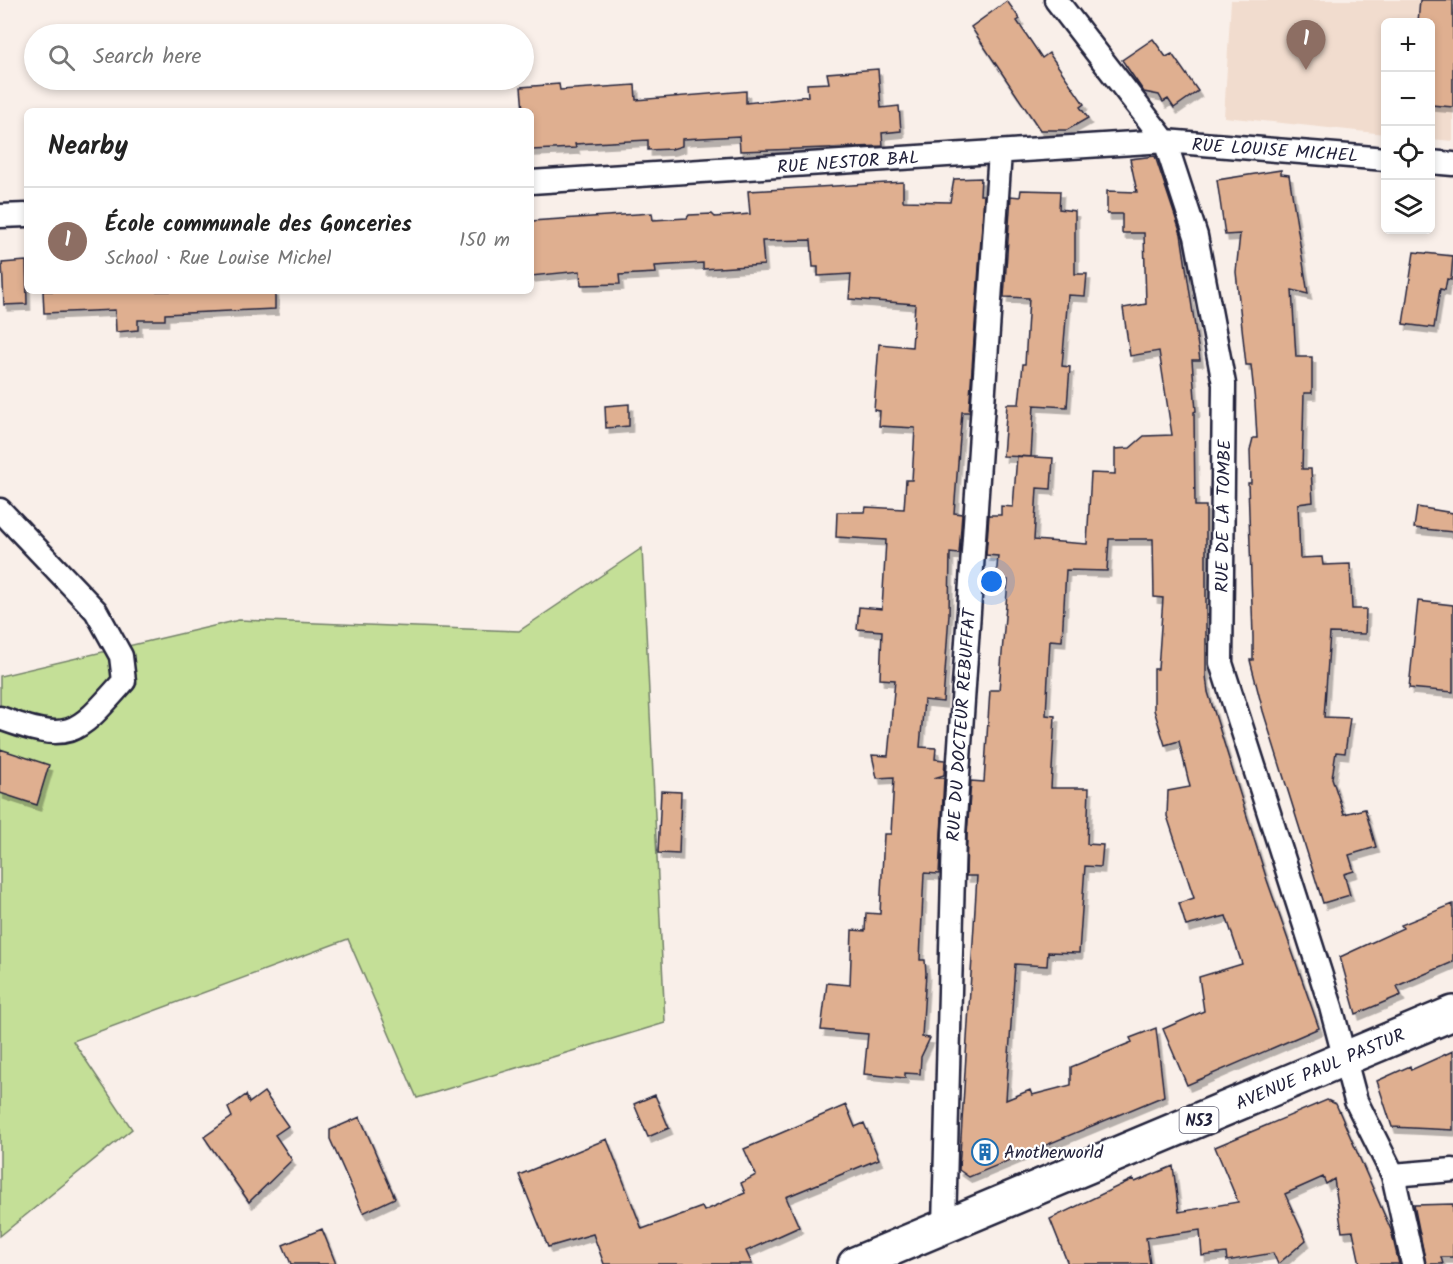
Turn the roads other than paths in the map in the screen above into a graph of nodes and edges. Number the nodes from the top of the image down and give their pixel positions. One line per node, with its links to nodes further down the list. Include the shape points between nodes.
1 (1056, 0): 2 (street, RUE DE LA TOMBE)
2 (1165, 141): 3 (street, RUE NESTOR BAL); 4 (street, RUE LOUISE MICHEL); 13 (street, RUE DE LA TOMBE, via 1196,236 1224,384 1221,663)
3 (1000, 152): 7 (street, RUE NESTOR BAL); 16 (street, RUE DU DOCTEUR REBUFFAT, via 954,834)
4 (1381, 159)
5 (1435, 162): 6 (street)
6 (1453, 164)
7 (534, 182)
8 (24, 215): 9 (street)
9 (0, 216)
10 (0, 510): 11 (street, via 96,611 121,656 124,681 92,717 66,733 36,731)
11 (0, 718)
12 (1453, 1013): 13 (main road, AVENUE PAUL PASTUR / N53)
13 (1346, 1058): 15 (street, RUE DE LA TOMBE, via 1356,1101); 16 (main road, AVENUE PAUL PASTUR / N53)
14 (1453, 1170): 15 (street)
15 (1393, 1175): 18 (street, RUE DE LA TOMBE)
16 (944, 1227): 17 (main road, AVENUE PAUL PASTUR / N53)
17 (855, 1264)
18 (1413, 1264)

